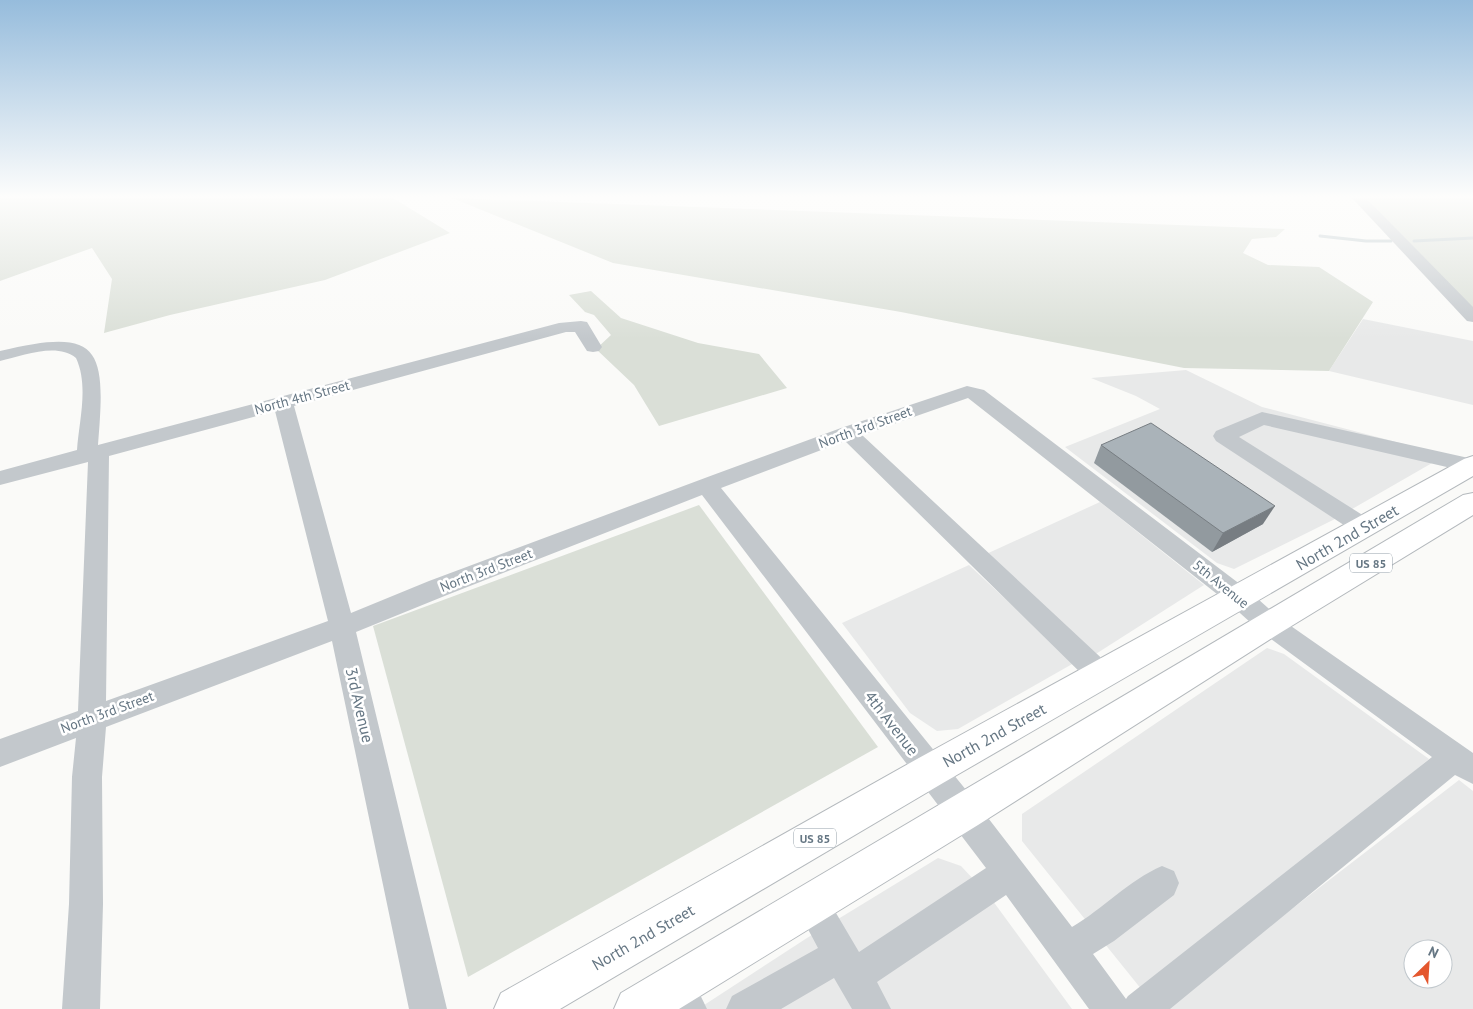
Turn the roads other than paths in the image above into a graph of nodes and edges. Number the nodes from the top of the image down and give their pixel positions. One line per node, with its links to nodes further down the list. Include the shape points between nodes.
1 (1404, 245): 2 (street)
2 (1473, 317)
3 (593, 347): 6 (street, North 4th Street, via 581,326 565,327)
4 (0, 356): 8 (street, via 65,346 84,356 92,388)
5 (973, 392): 7 (street, North 3rd Street); 14 (street, 5th Avenue)
6 (283, 402): 8 (street, North 4th Street); 16 (street, 3rd Avenue)
7 (848, 433): 11 (street, North 3rd Street); 17 (street)
8 (93, 454): 10 (street, North 4th Street); 18 (street)
9 (1472, 466): 13 (highway, North 2nd Street / US 85); 13 (street, via 1262,418 1223,436)
10 (0, 478)
11 (707, 486): 16 (street, North 3rd Street); 21 (street, 4th Avenue)
12 (1473, 502): 15 (highway, US 85)
13 (1364, 527): 14 (highway, North 2nd Street / US 85)
14 (1240, 598): 15 (street, 5th Avenue); 17 (highway, North 2nd Street / US 85)
15 (1269, 624): 20 (street, 5th Avenue); 22 (highway, US 85)
16 (342, 626): 18 (street, North 3rd Street); 30 (street, 3rd Avenue)
17 (1101, 675): 21 (highway, North 2nd Street / US 85)
18 (92, 718): 19 (street, North 3rd Street); 29 (street, via 87,777)
19 (0, 753)
20 (1464, 764): 36 (street)
21 (930, 771): 22 (street, 4th Avenue); 31 (highway, North 2nd Street / US 85)
22 (964, 812): 23 (street, 4th Avenue); 25 (highway, US 85)
23 (1009, 873): 26 (street, 4th Avenue); 27 (street)
24 (1162, 884): 26 (street, via 1102,929)
25 (811, 903): 27 (street); 28 (highway, US 85)
26 (1068, 949): 35 (street, 4th Avenue)
27 (847, 966): 33 (street); 34 (street)
28 (682, 997): 32 (highway, US 85)
29 (81, 1009)
30 (428, 1009)
31 (517, 1009)
32 (637, 1009)
33 (745, 1009)
34 (872, 1009)
35 (1112, 1009)
36 (1142, 1009)

